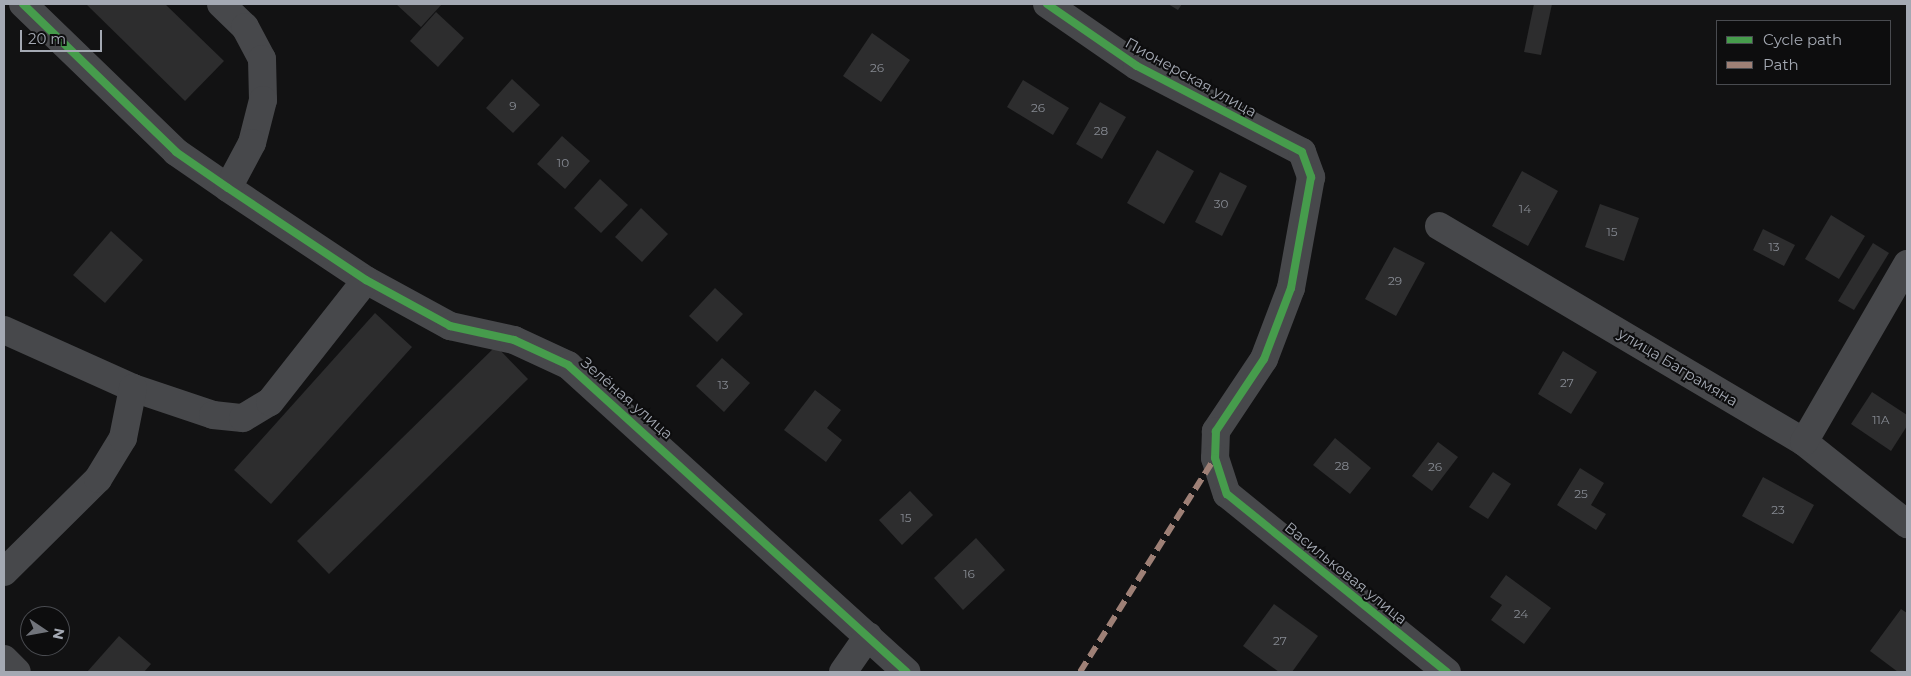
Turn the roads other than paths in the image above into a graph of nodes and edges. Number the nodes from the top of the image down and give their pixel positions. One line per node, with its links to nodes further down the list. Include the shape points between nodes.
1 (23, 4): 4 (street, Зелёная улица, via 169,145)
2 (221, 4): 4 (street, via 245,27 262,59 263,100 252,143)
3 (1047, 4): 11 (street, Пионерская улица, via 1137,66 1302,152 1311,178 1290,288 1264,359 1216,431 1215,458)
4 (228, 188): 7 (street, Зелёная улица)
5 (1439, 226): 10 (street, улица Баграмяна)
6 (1907, 264): 10 (street)
7 (366, 280): 9 (street, via 270,402 243,418 213,415); 14 (street, Зелёная улица, via 450,326 514,340 568,365)
8 (4, 330): 9 (street)
9 (134, 388): 13 (street, via 123,438 98,479)
10 (1804, 442): 12 (street, улица Баграмяна)
11 (1227, 494): 19 (street, Васильковая улица)
12 (1907, 524)
13 (4, 572)
14 (868, 636): 17 (street); 18 (street, Зелёная улица)
15 (4, 659): 16 (street)
16 (17, 672)
17 (843, 672)
18 (908, 672)
19 (1447, 672)

